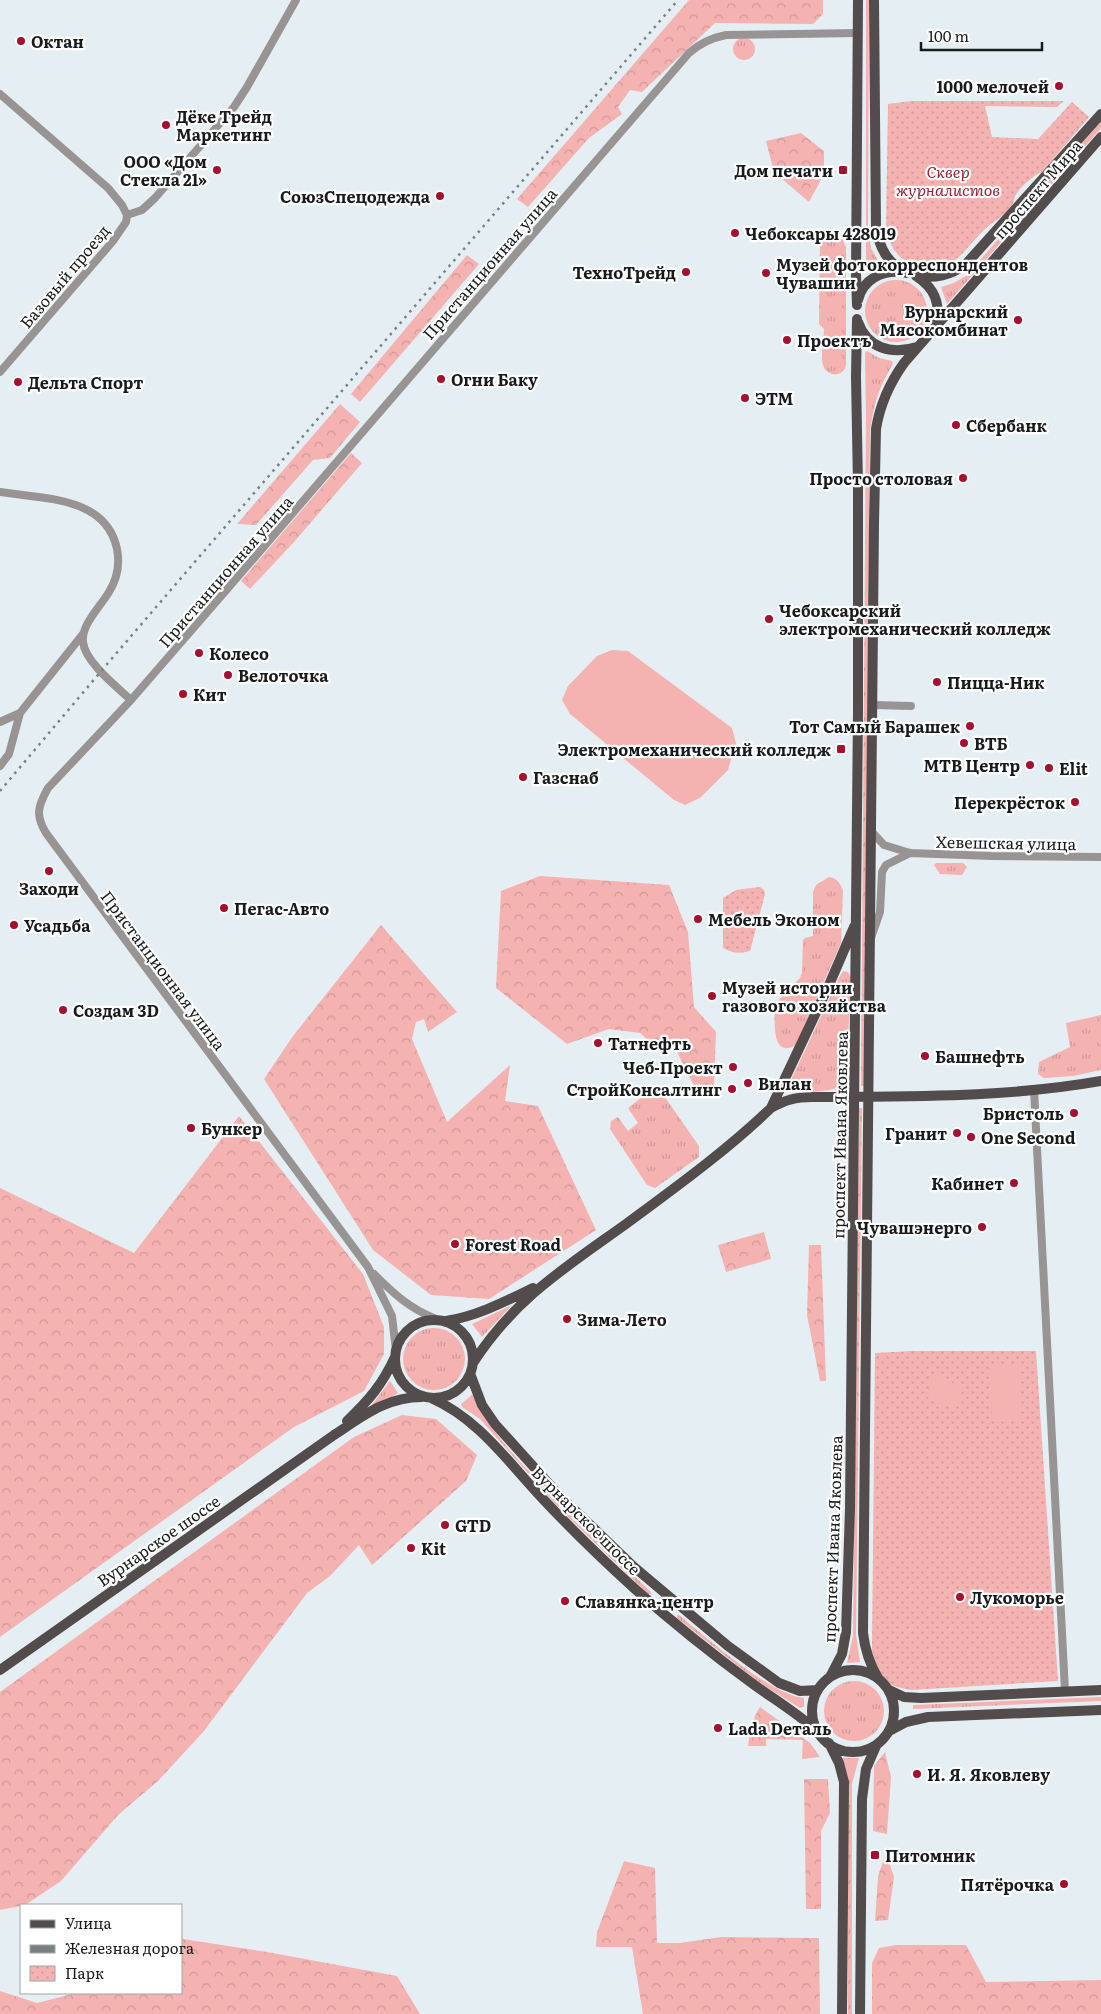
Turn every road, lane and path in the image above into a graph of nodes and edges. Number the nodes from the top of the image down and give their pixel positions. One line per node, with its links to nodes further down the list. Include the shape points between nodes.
1 (296, 0): 8 (street, via 234,107 155,198 142,210)
2 (858, 0): 4 (main road)
3 (874, 0): 9 (main road, via 876,228 878,241 889,261)
4 (858, 33): 10 (main road); 19 (street, Пристанционная улица, via 726,35 694,48)
5 (0, 94): 8 (street, Базовый проезд, via 108,188)
6 (1101, 114): 9 (main road, проспект Мира, via 966,264 939,277)
7 (1101, 137): 12 (main road, проспект Мира)
8 (127, 215): 14 (street, Базовый проезд, via 113,241)
9 (911, 275): 10 (main road, via 878,274 864,287); 12 (main road, via 930,287 935,296 938,306)
10 (857, 305): 11 (main road)
11 (857, 319): 13 (main road, via 864,336 880,348 897,351); 28 (main road, проспект Ивана Яковлева)
12 (936, 328): 13 (main road)
13 (918, 347): 20 (main road, проспект Ивана Яковлева, via 888,389 876,429)
14 (0, 372)
15 (0, 492): 16 (street, via 80,506 102,518 109,526 118,553 116,577)
16 (84, 633): 17 (street); 18 (street)
17 (73, 646): 18 (street); 22 (street)
18 (85, 651): 19 (street)
19 (131, 700): 35 (street, Пристанционная улица, via 48,788 39,809 40,823)
20 (872, 705): 21 (street); 25 (main road, проспект Ивана Яковлева)
21 (911, 706)
22 (20, 713): 23 (street); 24 (street, via 9,754)
23 (0, 722)
24 (0, 766)
25 (871, 831): 26 (street, Хевешская улица, via 884,846); 29 (main road, проспект Ивана Яковлева)
26 (910, 853): 27 (street, Хевешская улица); 29 (street, via 886,865 882,872 880,912)
27 (1101, 857)
28 (856, 921): 32 (main road, проспект Ивана Яковлева); 34 (main road)
29 (870, 940): 33 (main road, проспект Ивана Яковлева)
30 (1101, 1081): 31 (main road)
31 (1034, 1090): 33 (main road, via 929,1097); 53 (street)
32 (855, 1096): 33 (main road); 34 (main road, via 802,1097 786,1100); 48 (main road, проспект Ивана Яковлева, via 848,1571 844,1643)
33 (869, 1097): 49 (main road, проспект Ивана Яковлева, via 863,1633 865,1651)
34 (771, 1108): 36 (main road, via 716,1158)
35 (368, 1267): 37 (street, Пристанционная улица, via 401,1301); 38 (street, Пристанционная улица, via 392,1316)
36 (542, 1284): 37 (main road, via 468,1317); 39 (main road, via 508,1316)
37 (441, 1320): 38 (main road, via 416,1323 400,1340); 39 (main road, via 465,1333 473,1351)
38 (396, 1353): 41 (main road, via 396,1367 404,1385); 42 (main road, Вурнарское шоссе, via 373,1396)
39 (473, 1363): 40 (main road)
40 (471, 1376): 41 (main road, via 454,1394); 43 (main road, Вурнарское шоссе, via 494,1424)
41 (427, 1398): 42 (main road, Вурнарское шоссе, via 398,1398); 44 (main road, Вурнарское шоссе, via 447,1405 474,1424)
42 (334, 1435): 47 (main road, Вурнарское шоссе)
43 (567, 1503): 44 (main road); 45 (main road, Вурнарское шоссе)
44 (557, 1513): 46 (main road, Вурнарское шоссе)
45 (667, 1597): 46 (main road); 50 (main road, Вурнарское шоссе, via 779,1683 800,1691)
46 (658, 1609): 56 (main road, Вурнарское шоссе)
47 (0, 1670)
48 (830, 1677): 49 (main road, via 860,1671); 50 (main road)
49 (878, 1678): 51 (main road)
50 (818, 1690): 56 (main road, via 812,1712)
51 (888, 1690): 53 (main road, via 904,1697 921,1698); 55 (main road, via 894,1706)
52 (1101, 1690): 53 (main road)
53 (1065, 1691)
54 (1101, 1710): 55 (main road, via 928,1717 906,1722)
55 (889, 1731): 58 (main road)
56 (820, 1733): 57 (main road)
57 (829, 1743): 58 (main road, via 854,1751); 59 (main road, via 840,1763 844,1794)
58 (876, 1746): 60 (main road, via 866,1769 862,1799)
59 (842, 2014)
60 (860, 2014)

